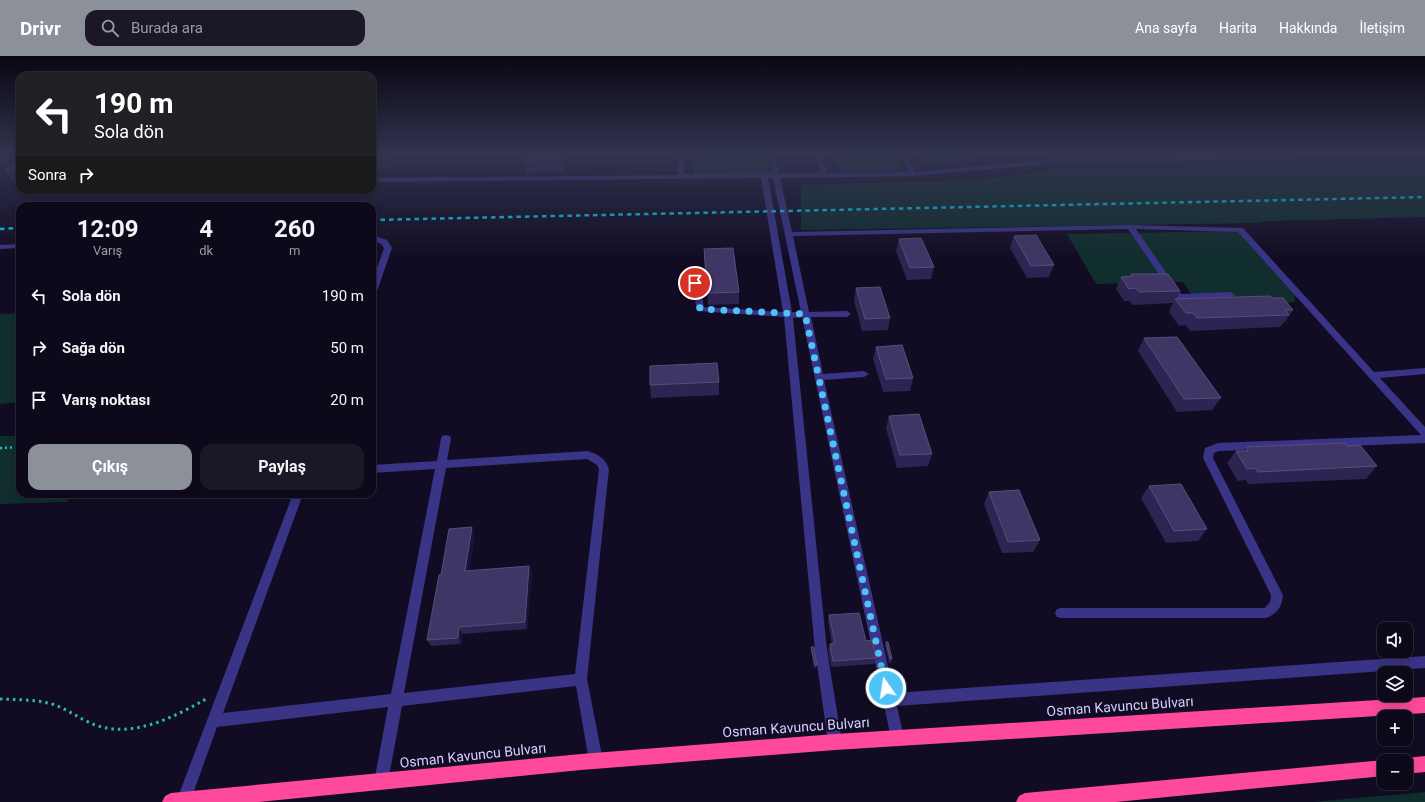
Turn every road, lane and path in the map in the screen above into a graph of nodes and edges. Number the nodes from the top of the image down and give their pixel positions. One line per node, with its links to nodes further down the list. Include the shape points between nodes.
1 (766, 189): 13 (street)
2 (778, 189): 4 (street)
3 (1130, 227): 4 (street); 10 (street, via 1179,296); 16 (street, via 1240,230)
4 (788, 234): 11 (street)
5 (376, 239): 9 (street, via 384,242 388,248)
6 (16, 246): 7 (street)
7 (0, 247)
8 (693, 270): 13 (street, via 700,309)
9 (376, 282)
10 (1231, 295)
11 (805, 314): 12 (street); 13 (street); 17 (street)
12 (847, 314)
13 (788, 315): 36 (street, via 821,656)
14 (1425, 371): 16 (street)
15 (864, 374): 17 (street)
16 (1372, 375): 18 (street)
17 (819, 377): 32 (street)
18 (1425, 433)
19 (446, 439): 23 (street)
20 (1425, 439): 26 (street, via 1218,447 1208,451 1208,458 1277,595 1272,610 1266,613)
21 (16, 447): 22 (path)
22 (0, 448)
23 (441, 465): 24 (street); 28 (street, via 588,455 597,458 603,465); 31 (street)
24 (376, 470)
25 (296, 498): 29 (street)
26 (1061, 613)
27 (1425, 662): 32 (street)
28 (582, 678): 31 (street); 37 (street)
29 (225, 688): 30 (path, via 166,719 118,729 102,727 47,703); 34 (street)
30 (0, 699)
31 (396, 700): 34 (street); 41 (street)
32 (889, 700): 35 (street)
33 (1425, 705): 35 (highway, Osman Kavuncu Bulvarı)
34 (213, 721): 42 (street)
35 (897, 738): 36 (highway, Osman Kavuncu Bulvarı)
36 (835, 742): 37 (highway, Osman Kavuncu Bulvarı)
37 (596, 761): 41 (highway, Osman Kavuncu Bulvarı)
38 (1425, 764): 39 (highway)
39 (1413, 765)
40 (1377, 769): 43 (highway)
41 (381, 782): 42 (highway, Osman Kavuncu Bulvarı)
42 (177, 801)
43 (1025, 802)

